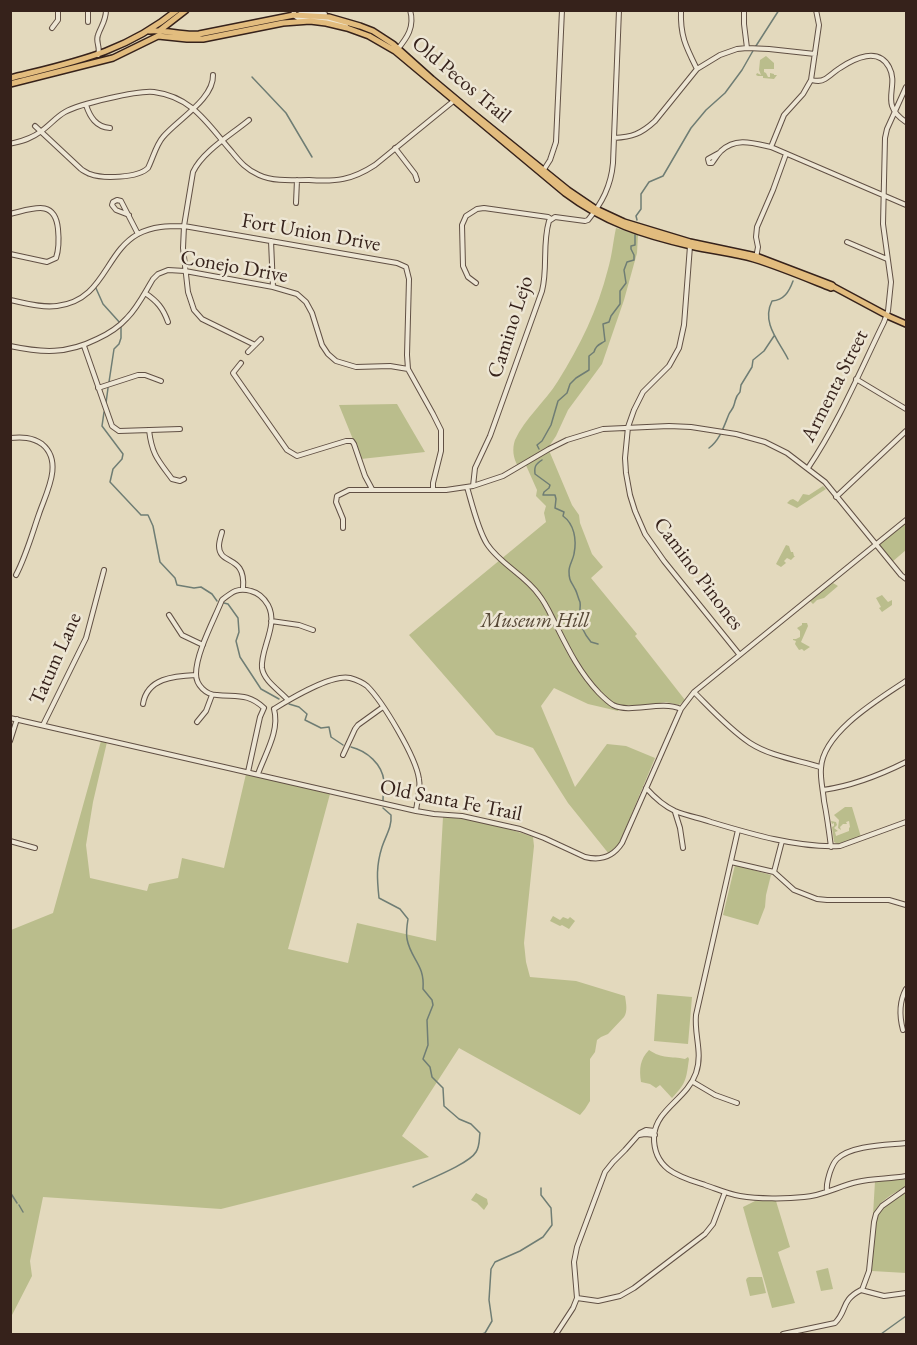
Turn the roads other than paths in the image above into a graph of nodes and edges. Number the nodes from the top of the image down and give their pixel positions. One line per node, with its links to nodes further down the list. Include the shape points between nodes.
1 (58, 10): 14 (street, via 58,22)
2 (88, 10): 13 (street)
3 (106, 10): 15 (street)
4 (186, 10): 12 (main road)
5 (410, 10): 21 (street, via 411,29)
6 (562, 10): 49 (street, via 557,136 554,153)
7 (619, 10): 42 (street)
8 (681, 10): 27 (street, via 685,46)
9 (744, 10): 20 (street)
10 (816, 10): 23 (street, via 819,25)
11 (295, 12): 18 (street, via 298,18 333,21); 19 (main road, Old Pecos Trail, via 206,34); 21 (main road, Old Pecos Trail, via 345,20 384,37)
12 (178, 14): 16 (main road); 17 (main road); 19 (main road, via 174,29)
13 (88, 22)
14 (52, 28)
15 (102, 29): 22 (street, via 99,41); 24 (street, via 97,37)
16 (160, 30): 17 (main road, Old Pecos Trail); 19 (main road, Old Pecos Trail); 25 (main road)
17 (149, 31): 22 (main road, Old Pecos Trail)
18 (360, 31): 21 (main road, Old Pecos Trail); 25 (main road, Old Pecos Trail, via 326,23 296,22 203,39 158,36 126,53)
19 (184, 34)
20 (747, 48): 23 (street); 27 (street, via 720,55)
21 (396, 50): 33 (main road, Old Pecos Trail)
22 (106, 52): 24 (main road, Old Pecos Trail); 26 (main road)
23 (815, 54): 30 (street)
24 (97, 55): 29 (main road, Old Pecos Trail)
25 (93, 63): 26 (main road, Old Pecos Trail)
26 (78, 67): 31 (main road, Old Pecos Trail)
27 (697, 69): 42 (street, via 647,128 632,136)
28 (213, 75): 35 (street, via 210,89)
29 (10, 78)
30 (811, 80): 36 (street, via 825,79 861,56 876,56 891,72); 45 (street, via 784,115)
31 (10, 84)
32 (906, 87): 36 (street, Armenta Street)
33 (455, 100): 46 (street); 49 (main road, Old Pecos Trail)
34 (86, 105): 35 (street, via 150,92 178,98); 40 (street, via 94,122); 41 (street, via 65,112)
35 (194, 108): 41 (street, via 162,138 148,168 136,175 89,174); 43 (street)
36 (895, 112): 38 (street); 52 (street, Armenta Street, via 885,135)
37 (249, 120): 43 (street)
38 (906, 122)
39 (35, 126): 41 (street)
40 (110, 128)
41 (41, 132): 44 (street)
42 (614, 138): 55 (street, via 611,180)
43 (222, 141): 50 (street, via 245,167 261,176); 59 (street, via 193,172)
44 (13, 143)
45 (771, 147): 47 (street, via 743,141); 48 (street)
46 (395, 148): 50 (street, via 363,173 342,180); 51 (street)
47 (719, 153)
48 (786, 154): 52 (street); 65 (street, via 758,226)
49 (543, 172): 55 (main road, Old Pecos Trail, via 572,198)
50 (297, 180): 53 (street)
51 (417, 180)
52 (884, 196): 54 (street); 66 (street, Armenta Street)
53 (296, 203)
54 (906, 205)
55 (595, 211): 58 (street, via 587,221); 63 (main road, Old Pecos Trail, via 622,226)
56 (10, 214): 64 (street, via 49,209 54,213 59,234 56,258 47,262)
57 (129, 215): 57 (street, via 112,206 113,202 121,201); 60 (street)
58 (551, 219): 68 (street, via 484,208 466,216 462,225 463,266); 93 (street, Camino Lejo, via 542,291 475,468)
59 (184, 226): 60 (street, Fort Union Drive, via 158,226); 61 (street, Fort Union Drive); 67 (street)
60 (138, 234): 71 (street, Fort Union Drive, via 121,247 95,286 74,301 41,306)
61 (271, 241): 69 (street); 81 (street, Fort Union Drive, via 398,262 406,267)
62 (847, 242): 66 (street)
63 (690, 244): 65 (main road, Old Pecos Trail); 86 (street, Camino Pinones, via 680,348 669,366 643,392)
64 (10, 254)
65 (756, 258): 72 (main road, Old Pecos Trail, via 827,283)
66 (887, 259): 72 (street, Armenta Street, via 891,282)
67 (185, 272): 69 (street, Conejo Drive); 70 (street, Conejo Drive, via 168,270 158,274); 76 (street, via 194,310)
68 (476, 283)
69 (273, 287): 81 (street, Conejo Drive, via 297,294 306,302 321,345 336,362 356,367)
70 (145, 293): 73 (street, via 163,308); 78 (street, Conejo Drive, via 126,320)
71 (10, 300)
72 (886, 315): 74 (main road, Old Pecos Trail); 82 (street, Armenta Street)
73 (168, 322)
74 (906, 324)
75 (261, 339): 76 (street)
76 (255, 345): 79 (street)
77 (10, 346): 78 (street, Conejo Drive, via 59,352)
78 (84, 346): 84 (street)
79 (248, 352)
80 (241, 363): 95 (street, via 233,373 287,450 297,456 352,441)
81 (408, 369): 96 (street, Fort Union Drive, via 441,430)
82 (856, 379): 85 (street); 91 (street, Armenta Street)
83 (161, 381): 84 (street, via 138,375)
84 (98, 388): 88 (street, via 112,426 119,431)
85 (906, 409)
86 (628, 427): 91 (street, via 691,427 735,434 765,442); 93 (street, via 603,429 567,440 503,476); 110 (street, Camino Pinones, via 628,486 645,534)
87 (180, 429): 88 (street)
88 (149, 430): 92 (street, via 156,458 172,479)
89 (906, 431): 97 (street)
90 (10, 438): 103 (street, via 36,441 46,449 53,464)
91 (808, 468): 97 (street)
92 (184, 479)
93 (473, 486): 94 (street)
94 (467, 487): 96 (street); 120 (street, via 485,541 541,598 571,656 592,685 615,706 666,705)
95 (372, 489): 96 (street); 99 (street, via 349,490 337,496)
96 (433, 490)
97 (836, 496): 101 (street)
98 (906, 520): 101 (street, Old Santa Fe Trail)
99 (343, 528)
100 (222, 532): 105 (street, via 220,551 241,569)
101 (876, 545): 104 (street); 110 (street, Old Santa Fe Trail)
102 (104, 570): 124 (street, Tatum Lane, via 86,638)
103 (16, 575)
104 (906, 579)
105 (243, 588): 107 (street, via 265,599); 109 (street, via 222,600)
106 (169, 615): 109 (street, via 182,635)
107 (271, 621): 108 (street); 115 (street, via 262,666 265,677)
108 (313, 630)
109 (203, 645): 111 (street)
110 (739, 654): 113 (street, Old Santa Fe Trail)
111 (195, 675): 114 (street, via 202,689); 116 (street, via 155,683)
112 (906, 681): 128 (street, via 848,723 830,744)
113 (694, 692): 120 (street, Old Santa Fe Trail); 128 (street, via 750,743)
114 (212, 695): 118 (street, via 251,698); 123 (street)
115 (288, 700): 117 (street, via 328,681 349,678 368,687); 119 (street)
116 (143, 704)
117 (383, 707): 126 (street, via 358,725); 133 (street, via 416,770)
118 (264, 708): 119 (street); 129 (street)
119 (274, 709): 130 (street, via 271,742)
120 (681, 709): 131 (street, Old Santa Fe Trail)
121 (10, 718): 122 (street, Old Santa Fe Trail)
122 (17, 719): 124 (street, Old Santa Fe Trail); 125 (street)
123 (197, 722)
124 (43, 725): 129 (street, Old Santa Fe Trail)
125 (10, 741)
126 (343, 755)
127 (906, 762): 132 (street)
128 (820, 767): 132 (street)
129 (248, 772): 130 (street, Old Santa Fe Trail)
130 (258, 774): 133 (street, Old Santa Fe Trail)
131 (646, 788): 133 (street, Old Santa Fe Trail, via 622,843 616,852 602,858 581,856 520,829); 134 (street)
132 (822, 790): 139 (street)
133 (416, 811)
134 (675, 811): 136 (street); 141 (street)
135 (906, 822): 139 (street)
136 (738, 830): 138 (street); 142 (street)
137 (10, 841): 140 (street)
138 (782, 841): 139 (street); 143 (street)
139 (831, 847)
140 (35, 848)
141 (683, 848)
142 (731, 862): 143 (street); 147 (street, via 696,1014 699,1056)
143 (774, 873): 144 (street, via 794,890 817,899 889,900)
144 (906, 905)
145 (906, 989): 146 (street, via 900,1008)
146 (903, 1030)
147 (693, 1082): 148 (street); 149 (street, via 662,1115)
148 (737, 1103)
149 (655, 1133): 154 (street, via 659,1158 671,1172); 157 (street, via 643,1131 605,1172 577,1247)
150 (906, 1143): 153 (street, via 867,1148 839,1157 831,1168)
151 (906, 1176): 153 (street, via 857,1182)
152 (906, 1190): 155 (street, via 876,1214 869,1271)
153 (827, 1191): 154 (street, via 798,1198 744,1197)
154 (725, 1192): 157 (street, via 705,1234 634,1288 608,1300)
155 (862, 1290): 156 (street, via 884,1296); 159 (street, via 847,1300 835,1323)
156 (906, 1293)
157 (577, 1298): 158 (street)
158 (556, 1335)
159 (783, 1335)

